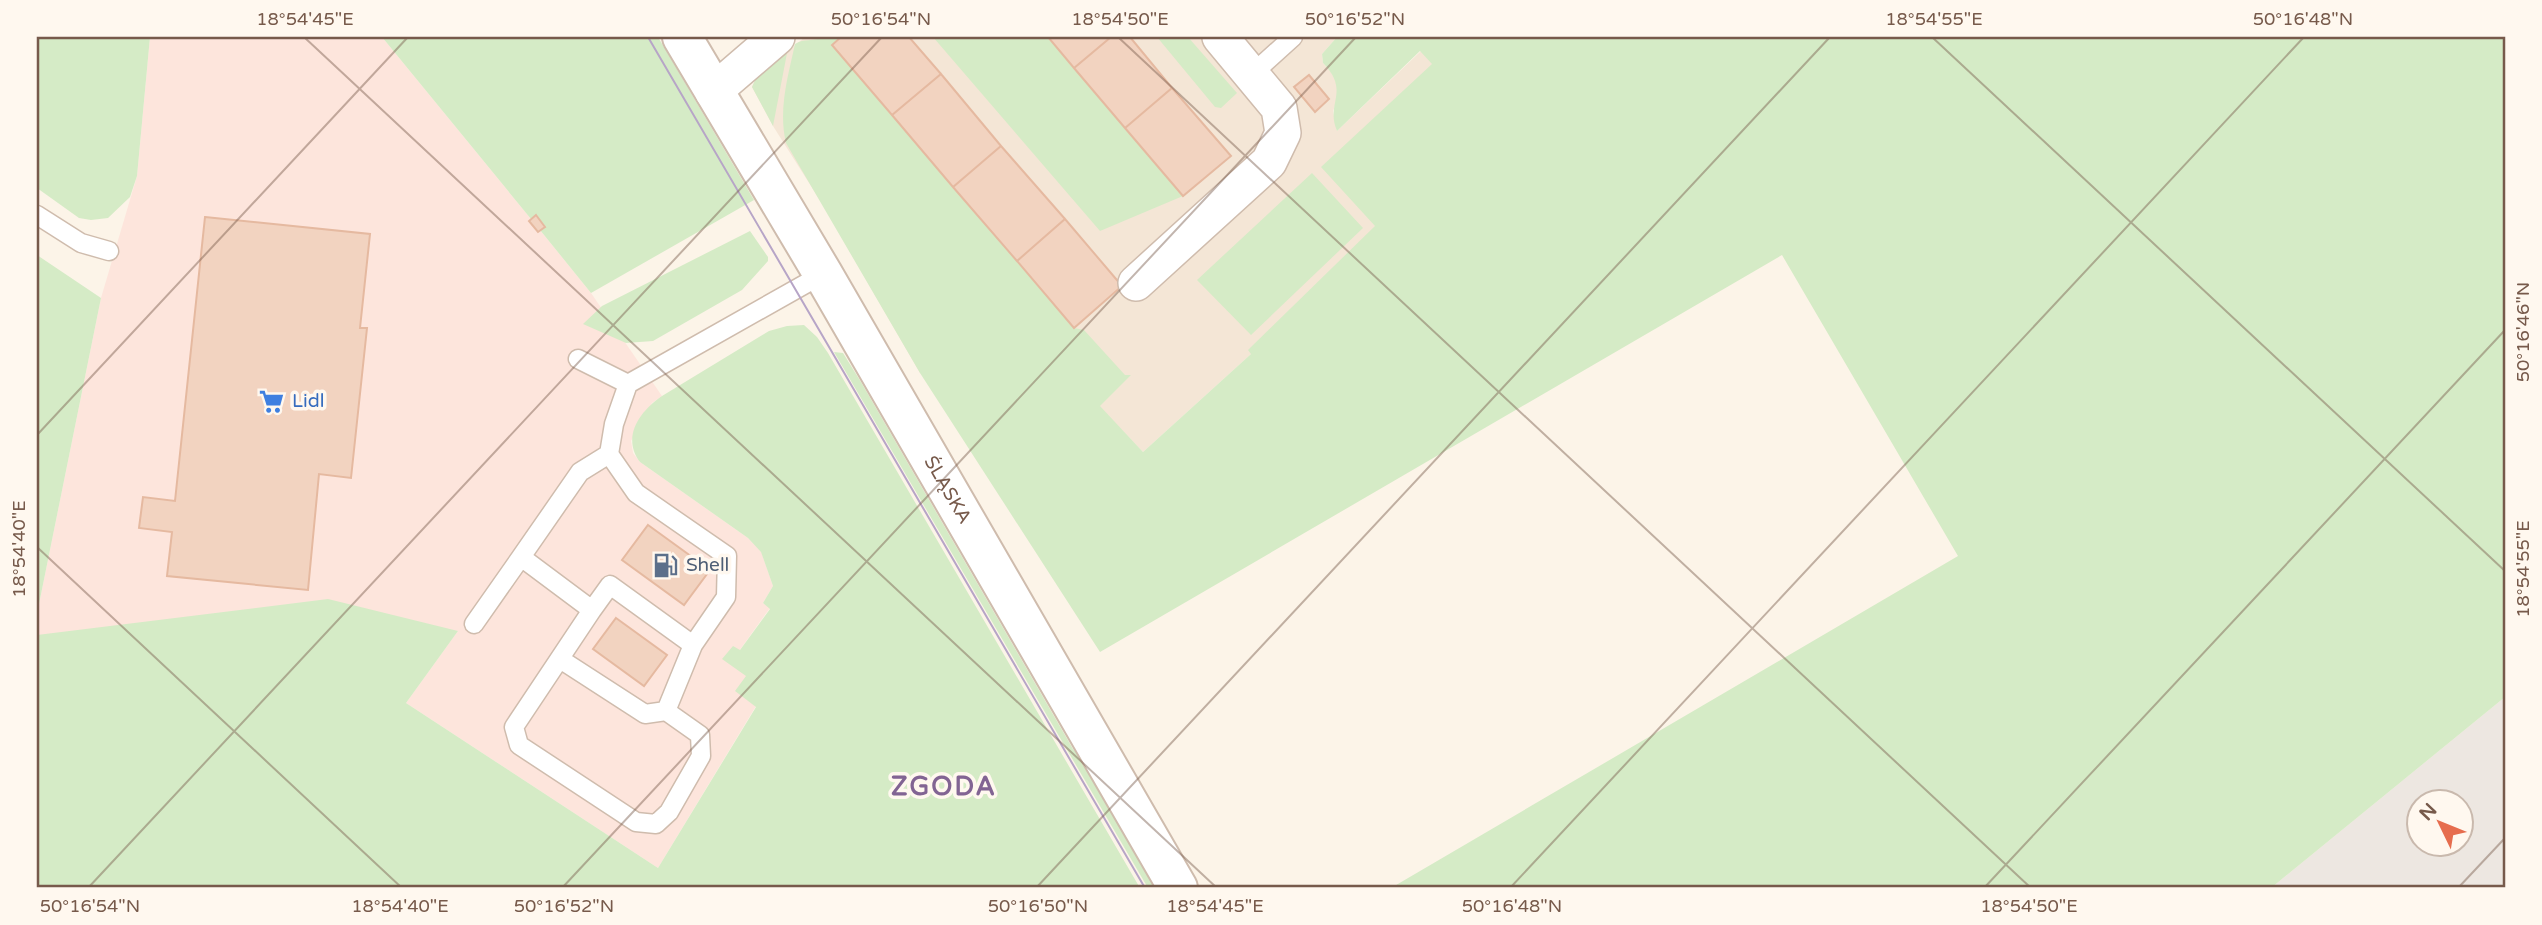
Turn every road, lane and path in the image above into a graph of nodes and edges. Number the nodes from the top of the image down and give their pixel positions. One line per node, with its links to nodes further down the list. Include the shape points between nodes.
1 (682, 37): 6 (street, ŚLĄSKA)
2 (777, 37): 6 (street)
3 (1220, 37): 5 (street)
4 (1293, 37): 5 (lane)
5 (1251, 75): 10 (street, via 1279,108 1283,133 1269,162)
6 (713, 92): 9 (street, ŚLĄSKA)
7 (37, 215): 8 (lane, via 80,243)
8 (109, 251)
9 (823, 274): 12 (lane); 20 (street, ŚLĄSKA)
10 (1136, 284)
11 (578, 359): 12 (lane)
12 (628, 384): 13 (lane)
13 (609, 454): 14 (lane, via 580,472); 17 (lane, via 636,493 727,556 726,597)
14 (521, 557): 15 (lane); 16 (lane)
15 (593, 610): 17 (lane, via 610,585); 18 (lane)
16 (474, 624)
17 (693, 645): 19 (lane)
18 (559, 659): 19 (lane, via 645,714); 19 (lane, via 514,727 519,746 636,822 656,824 669,811 701,755 700,735)
19 (666, 711)
20 (1178, 888)

